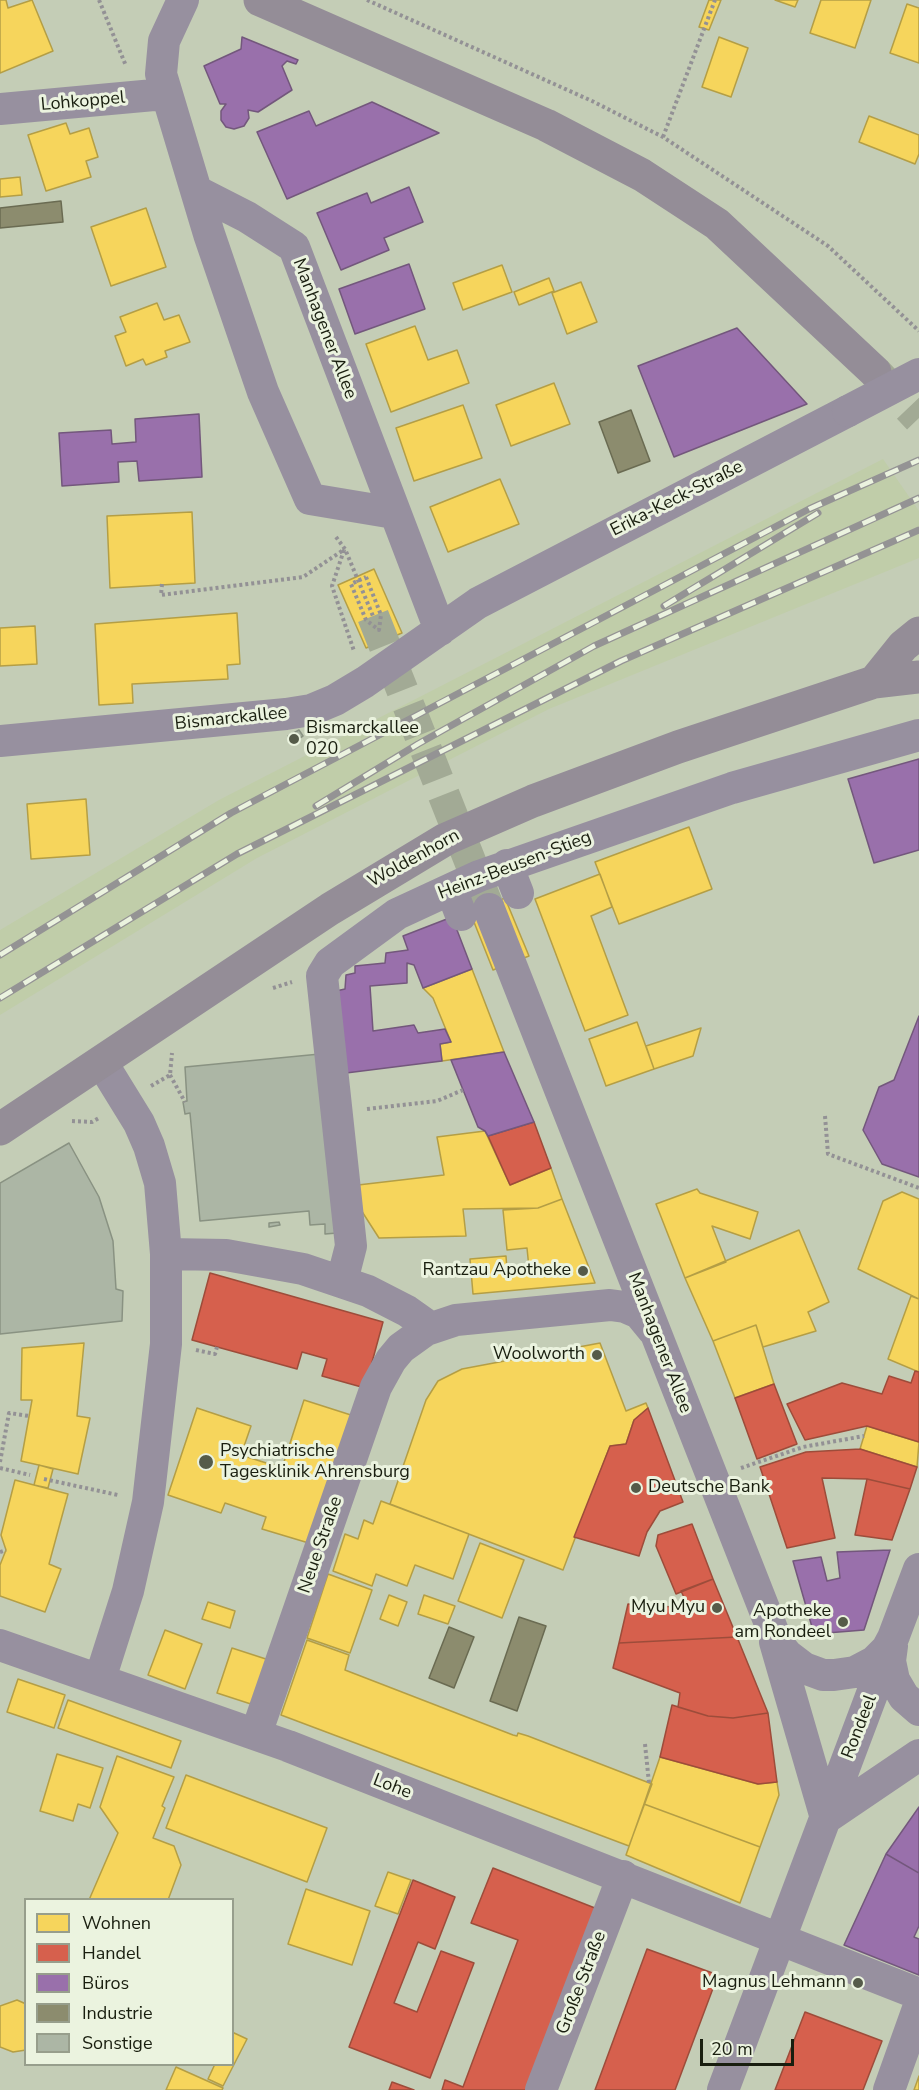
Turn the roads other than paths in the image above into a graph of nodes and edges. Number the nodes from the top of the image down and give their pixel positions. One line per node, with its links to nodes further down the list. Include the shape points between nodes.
1 (183, 0): 3 (street, via 160,57)
2 (260, 0): 6 (main road, via 536,120 642,175 717,224)
3 (165, 94): 4 (street, Lohkoppel); 5 (street)
4 (0, 109)
5 (198, 192): 8 (street, Manhagener Allee, via 294,247); 8 (street, via 263,392 310,499)
6 (875, 372)
7 (919, 374): 9 (street, Erika-Keck-Straße, bridge, via 478,603)
8 (394, 513): 9 (street, Manhagener Allee)
9 (440, 630): 14 (street, Bismarckallee, via 365,682 311,710)
10 (919, 633): 12 (main road)
11 (919, 677): 12 (main road, Woldenhorn)
12 (874, 682): 16 (main road, Woldenhorn, via 678,747 533,801 446,839 330,909)
13 (919, 735): 15 (street, Heinz-Beusen-Stieg, via 732,789 513,879)
14 (0, 741)
15 (467, 904): 19 (street, Heinz-Beusen-Stieg, via 397,914 330,963 322,976 351,1246); 21 (street, Manhagener Allee)
16 (102, 1063): 17 (main road, Woldenhorn); 18 (street, via 140,1123 148,1146 160,1183)
17 (0, 1129)
18 (166, 1254): 19 (street, via 247,1258); 26 (street, via 166,1344 148,1502 128,1591)
19 (342, 1281): 20 (street, via 388,1301)
20 (431, 1328): 21 (street, Neue Straße, via 456,1320 618,1305 639,1313); 28 (street, Neue Straße, via 401,1348 376,1388)
21 (655, 1333): 23 (street, Manhagener Allee)
22 (919, 1569): 24 (street)
23 (772, 1633): 24 (street, Manhagener Allee, via 795,1662 813,1672 834,1675 855,1672 874,1662); 30 (street)
24 (894, 1636): 27 (street, via 890,1661 894,1680 904,1697); 30 (street, Rondeel)
25 (0, 1645): 26 (street, Lohe)
26 (100, 1678): 28 (street, Lohe)
27 (919, 1710)
28 (256, 1734): 31 (street, Lohe)
29 (919, 1755): 30 (street)
30 (826, 1818): 32 (street, Rondeel)
31 (624, 1876): 32 (street, Lohe); 35 (street, Große Straße)
32 (783, 1931): 33 (street, Lohe); 36 (street)
33 (919, 1994)
34 (919, 2006): 37 (street)
35 (541, 2090)
36 (723, 2090)
37 (889, 2090)

